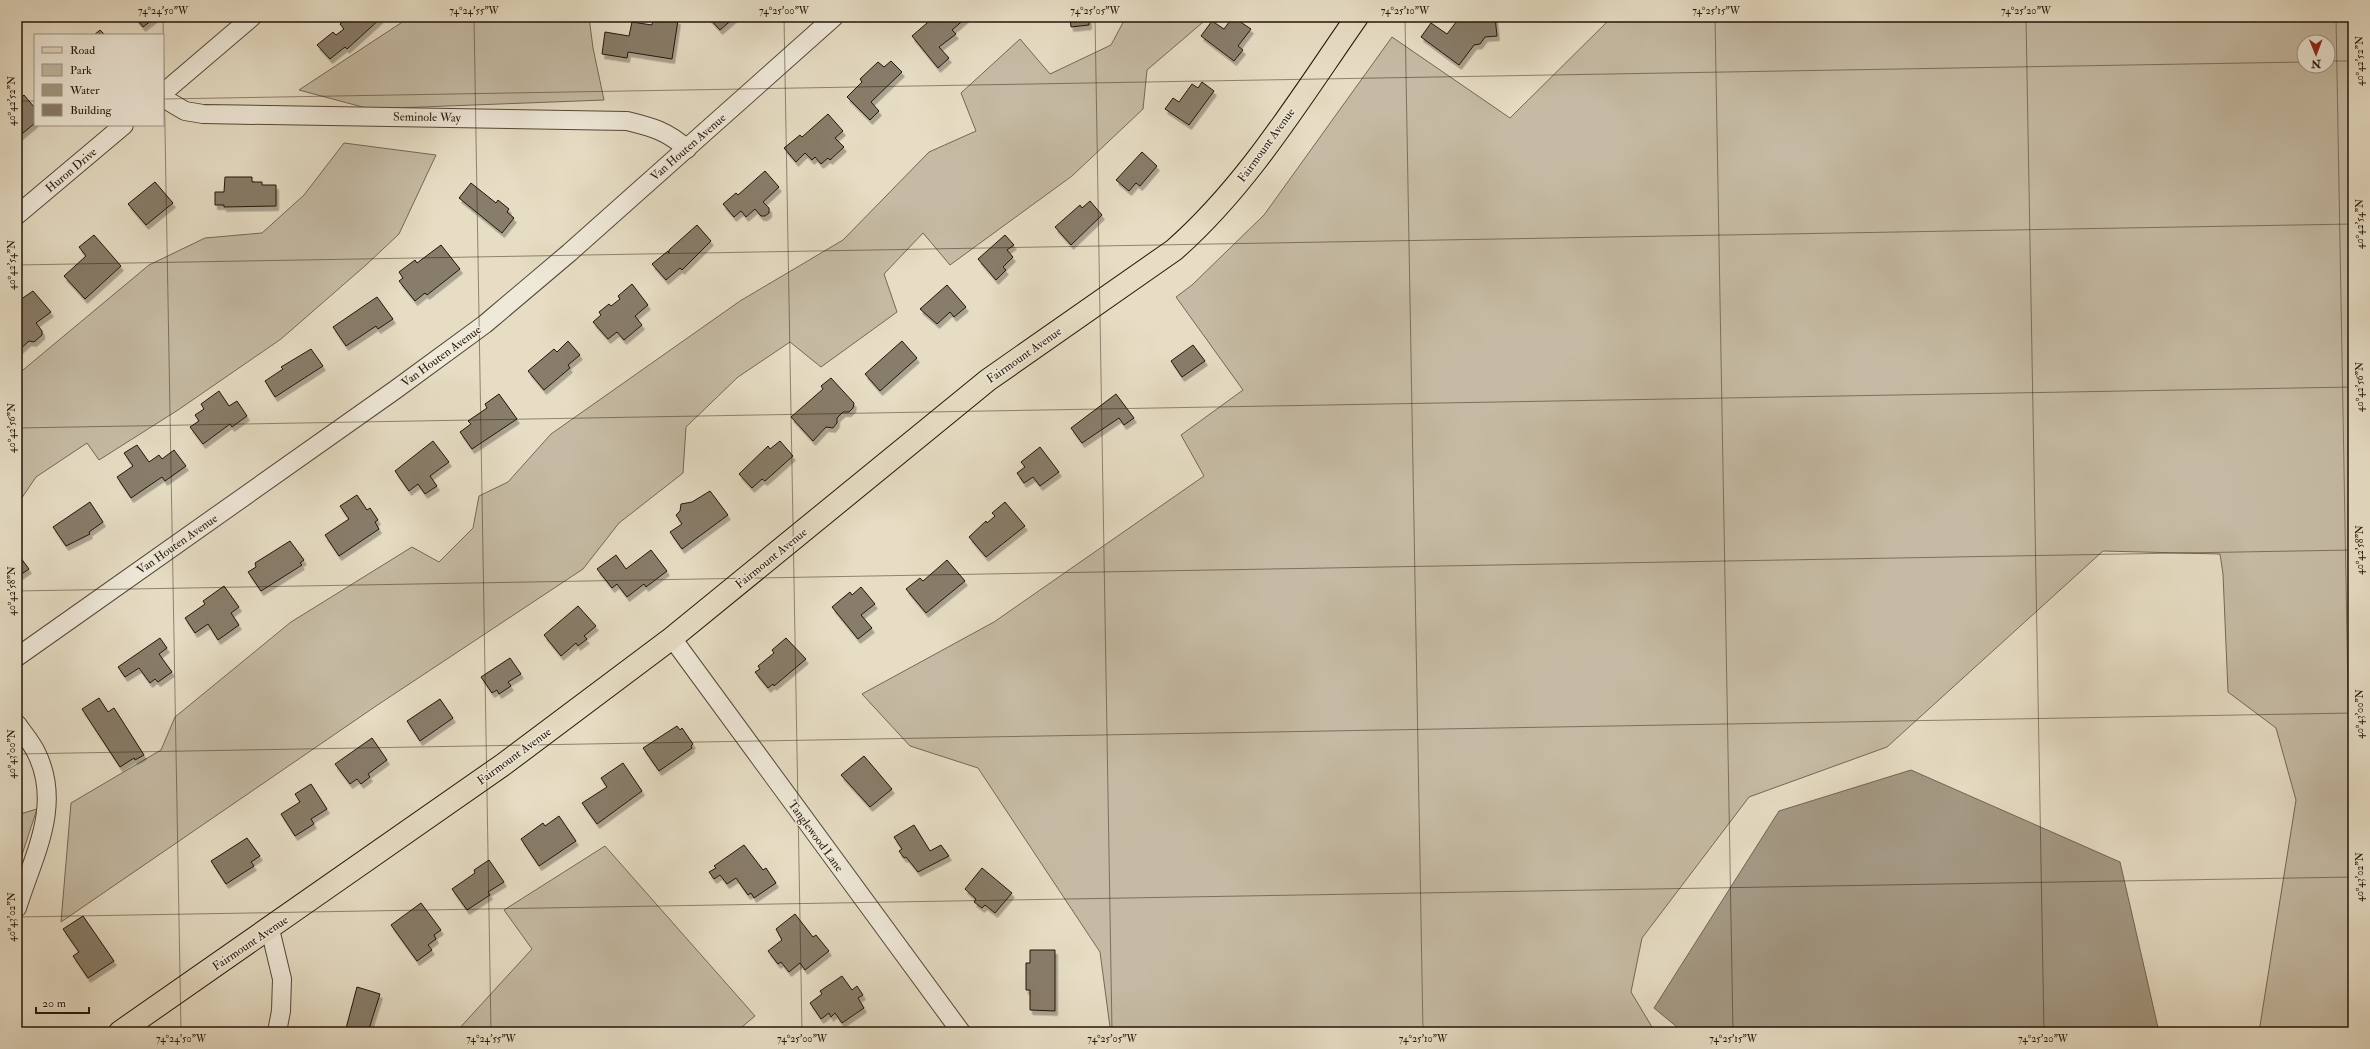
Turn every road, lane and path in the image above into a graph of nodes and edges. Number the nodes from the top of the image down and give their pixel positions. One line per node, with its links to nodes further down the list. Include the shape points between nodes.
1 (252, 17): 4 (street)
2 (834, 17): 7 (street, Van Houten Avenue)
3 (1357, 17): 9 (main road, Fairmount Avenue, via 1230,194 1196,231 1153,266 988,380)
4 (164, 92)
5 (164, 99): 7 (street, Seminole Way, via 185,111 203,114 627,121 659,129)
6 (123, 126): 8 (street, Huron Drive)
7 (687, 149): 10 (street, Van Houten Avenue, via 484,324 395,390)
8 (17, 215)
9 (672, 638): 13 (main road, Fairmount Avenue, via 504,764); 16 (street, Tanglewood Lane)
10 (17, 657)
11 (17, 724): 12 (street, via 36,752 44,774 48,798 44,830)
12 (17, 908)
13 (270, 929): 14 (main road, Fairmount Avenue); 15 (street, via 282,979)
14 (120, 1032)
15 (277, 1032)
16 (961, 1032)

